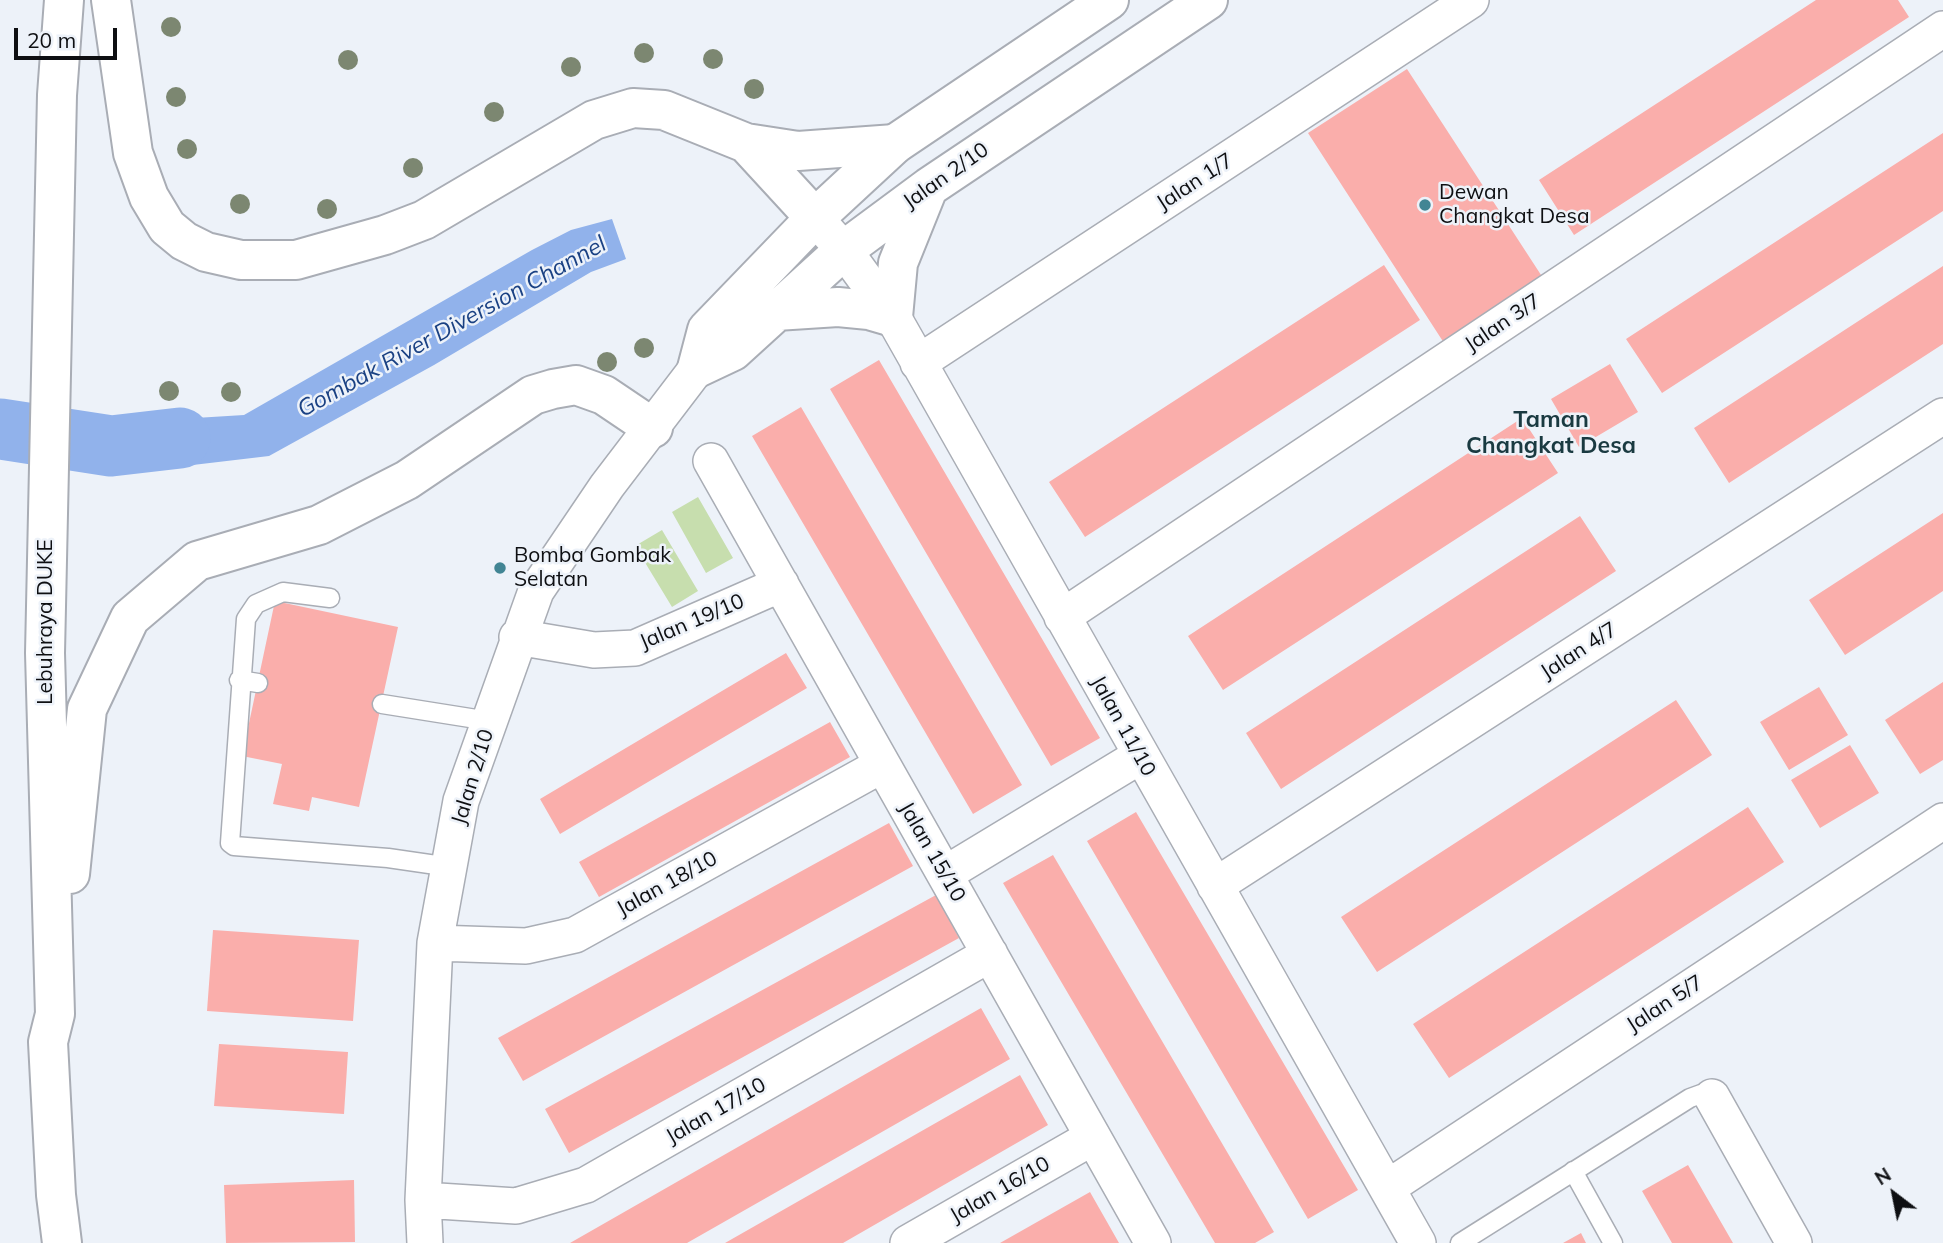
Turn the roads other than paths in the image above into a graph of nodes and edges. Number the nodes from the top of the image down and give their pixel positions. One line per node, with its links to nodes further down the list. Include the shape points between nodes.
1 (64, 0): 35 (main road, Lebuhraya DUKE, via 57,95 46,550)
2 (111, 0): 7 (main road, via 133,153 149,197 167,227 184,241 241,260 296,260 385,235 424,219 594,121 633,108 664,110)
3 (1108, 0): 8 (main road, Jalan 2/10)
4 (1208, 0): 9 (main road, Jalan 2/10)
5 (1471, 0): 14 (street, Jalan 1/7)
6 (1943, 29): 21 (street, Jalan 3/7)
7 (746, 143): 8 (main road, via 798,151); 10 (main road)
8 (895, 144): 10 (main road, Jalan 2/10)
9 (929, 187): 11 (main road, Jalan 2/10); 13 (main road, via 898,263)
10 (815, 218): 11 (street, Jalan 11/10); 15 (main road, Jalan 2/10, via 707,330)
11 (844, 250): 12 (main road, Jalan 2/10); 13 (street, Jalan 11/10)
12 (776, 311): 13 (main road, via 838,307); 15 (main road, Jalan 2/10, via 733,351)
13 (893, 317): 14 (street, Jalan 11/10)
14 (918, 363): 21 (street, Jalan 11/10)
15 (697, 368): 17 (street, Jalan 2/10)
16 (1943, 416): 32 (street, Jalan 4/7)
17 (653, 428): 22 (street, Jalan 2/10, via 607,486 536,591); 35 (main road, via 604,395 576,385 533,395 407,480 318,525 198,561 130,618 87,709)
18 (711, 461): 19 (street, Jalan 15/10)
19 (781, 584): 22 (street, Jalan 19/10, via 635,648 594,650); 28 (street, Jalan 15/10)
20 (330, 598): 23 (lane, via 283,592 256,604 246,620)
21 (1062, 617): 27 (street, Jalan 11/10)
22 (517, 637): 26 (street, Jalan 2/10)
23 (239, 680): 24 (lane); 30 (lane, via 230,843)
24 (258, 683)
25 (382, 704): 26 (lane)
26 (489, 721): 30 (street, Jalan 2/10, via 461,801)
27 (1140, 756): 31 (street); 32 (street, Jalan 11/10)
28 (882, 765): 31 (street, Jalan 15/10); 33 (street, Jalan 18/10, via 575,935 526,946)
29 (1943, 821): 39 (street, Jalan 5/7)
30 (450, 867): 33 (street, Jalan 2/10)
31 (945, 874): 34 (street, Jalan 15/10)
32 (1215, 886): 39 (street, Jalan 11/10)
33 (435, 943): 40 (street, Jalan 2/10)
34 (990, 954): 37 (street, Jalan 15/10); 40 (street, Jalan 17/10, via 586,1185 516,1206)
35 (55, 1014): 42 (main road, Lebuhraya DUKE, via 48,1042)
36 (1712, 1097): 38 (lane, via 1690,1098); 48 (street)
37 (1093, 1137): 44 (street, Jalan 16/10); 45 (street, Jalan 15/10)
38 (1573, 1171): 46 (lane); 47 (lane)
39 (1387, 1188): 41 (street, Jalan 11/10)
40 (423, 1200): 43 (street, Jalan 2/10)
41 (1406, 1239)
42 (62, 1243)
43 (425, 1243)
44 (908, 1243)
45 (1153, 1243)
46 (1460, 1243)
47 (1613, 1243)
48 (1794, 1243)

